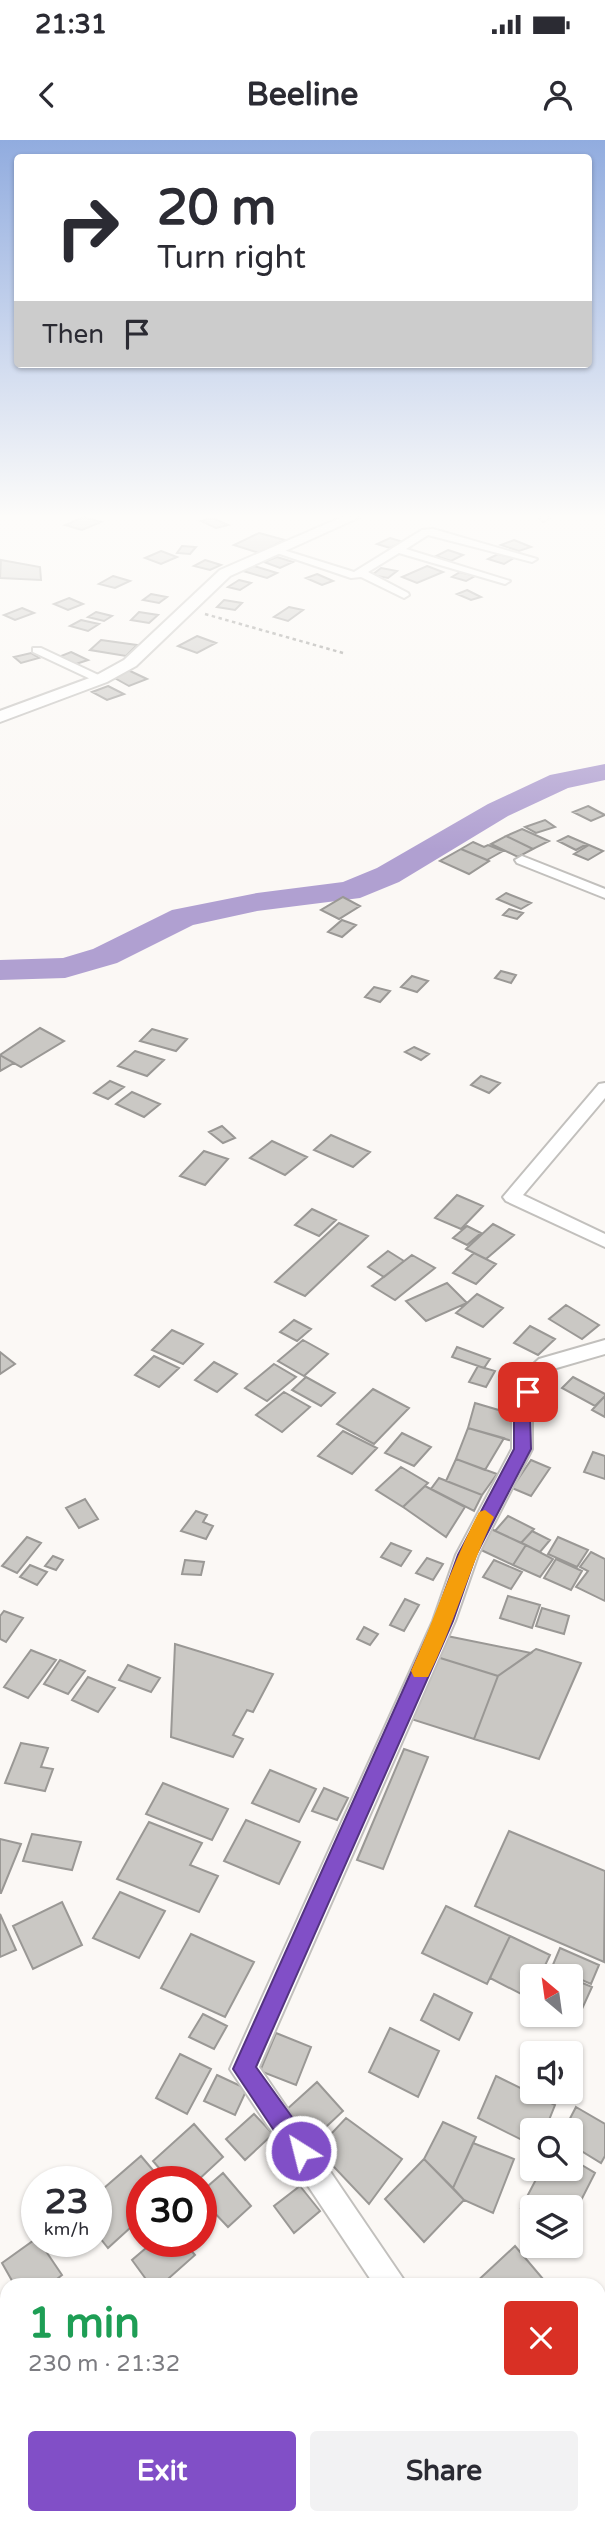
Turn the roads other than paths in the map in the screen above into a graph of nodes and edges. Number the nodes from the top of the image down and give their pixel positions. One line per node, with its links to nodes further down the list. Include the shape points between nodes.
1 (168, 628): 3 (street, via 150,647)
2 (37, 650): 3 (street)
3 (102, 678): 4 (street)
4 (0, 717)
5 (522, 860): 6 (street)
6 (605, 894)
7 (605, 1088): 8 (street, via 512,1197)
8 (605, 1241)
9 (605, 1346): 10 (street, via 546,1364 533,1376 522,1409 522,1449 467,1555 443,1621 244,2069)
10 (388, 2278)

